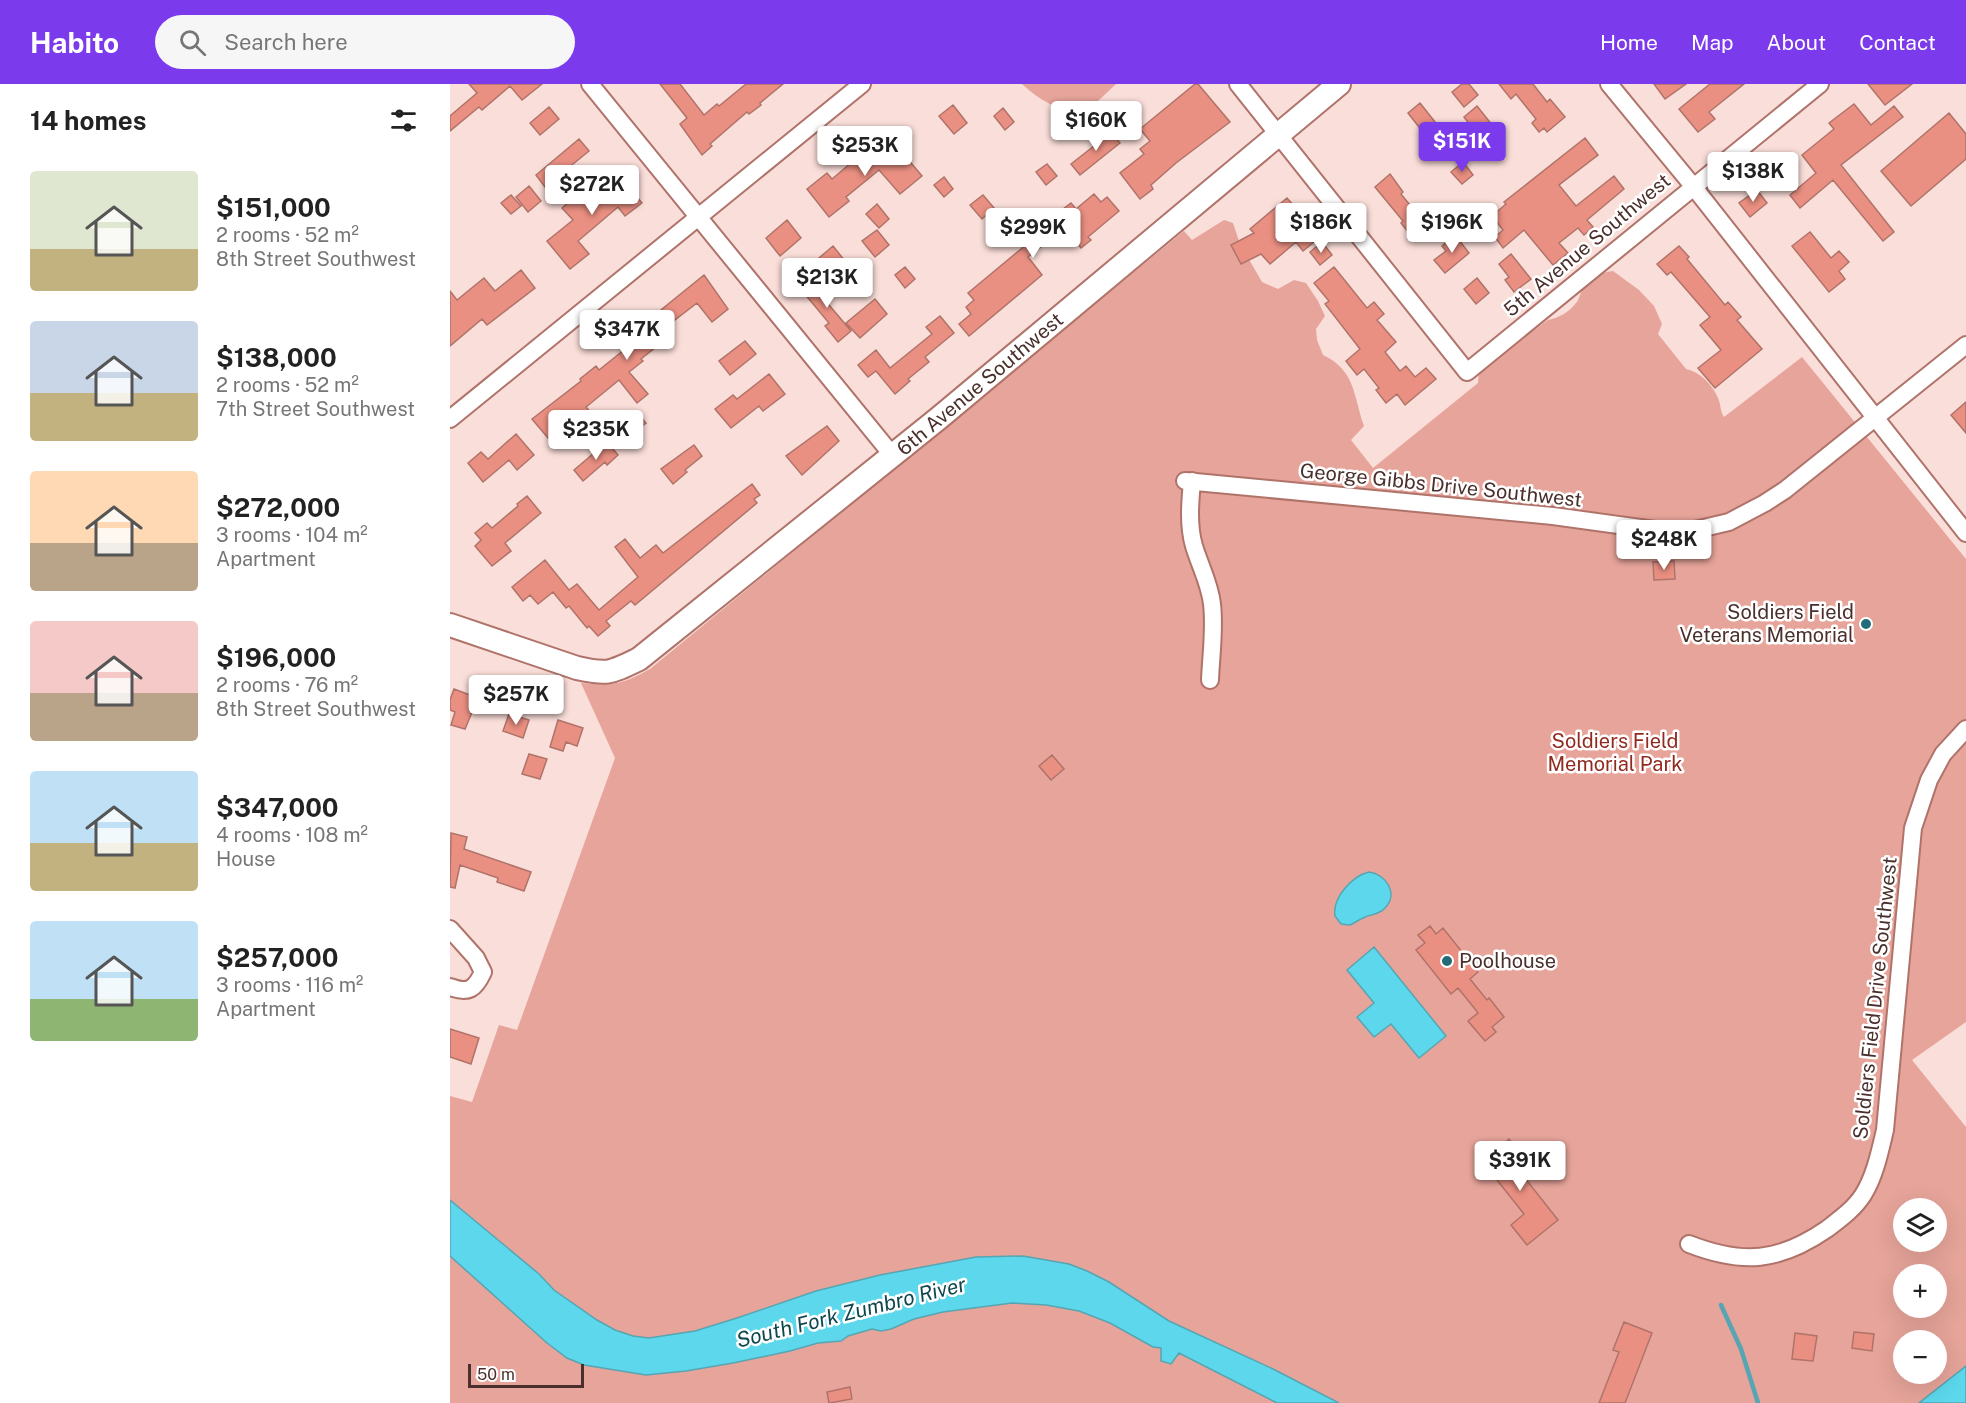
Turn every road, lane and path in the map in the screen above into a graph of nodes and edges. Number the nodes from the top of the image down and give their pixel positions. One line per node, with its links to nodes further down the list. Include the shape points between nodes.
1 (590, 84): 9 (street)
2 (862, 84): 9 (street)
3 (1238, 84): 7 (street)
4 (1339, 84): 7 (street, 6th Avenue Southwest)
5 (1610, 84): 8 (street)
6 (1820, 84): 8 (street, 5th Avenue Southwest)
7 (1277, 135): 8 (street, 5th Avenue Southwest, via 1467,372); 13 (street, 6th Avenue Southwest)
8 (1693, 186): 11 (street)
9 (699, 218): 12 (street); 13 (street)
10 (1966, 345): 11 (street, George Gibbs Drive Southwest)
11 (1874, 418): 14 (street); 16 (street, George Gibbs Drive Southwest, via 1765,503 1729,522 1695,530 1655,530 1552,516 1188,481 1190,527 1213,611)
12 (450, 419)
13 (893, 456): 15 (street, 6th Avenue Southwest, via 659,645 612,672 577,668)
14 (1966, 533)
15 (450, 625)
16 (1209, 680)
17 (1966, 729): 20 (street, Soldiers Field Drive Southwest, via 1943,754 1929,780 1913,828 1885,1130 1864,1194 1852,1209 1819,1234 1766,1257 1726,1256)
18 (450, 928): 19 (street, via 483,972 477,986 466,991)
19 (450, 987)
20 (1689, 1244)

